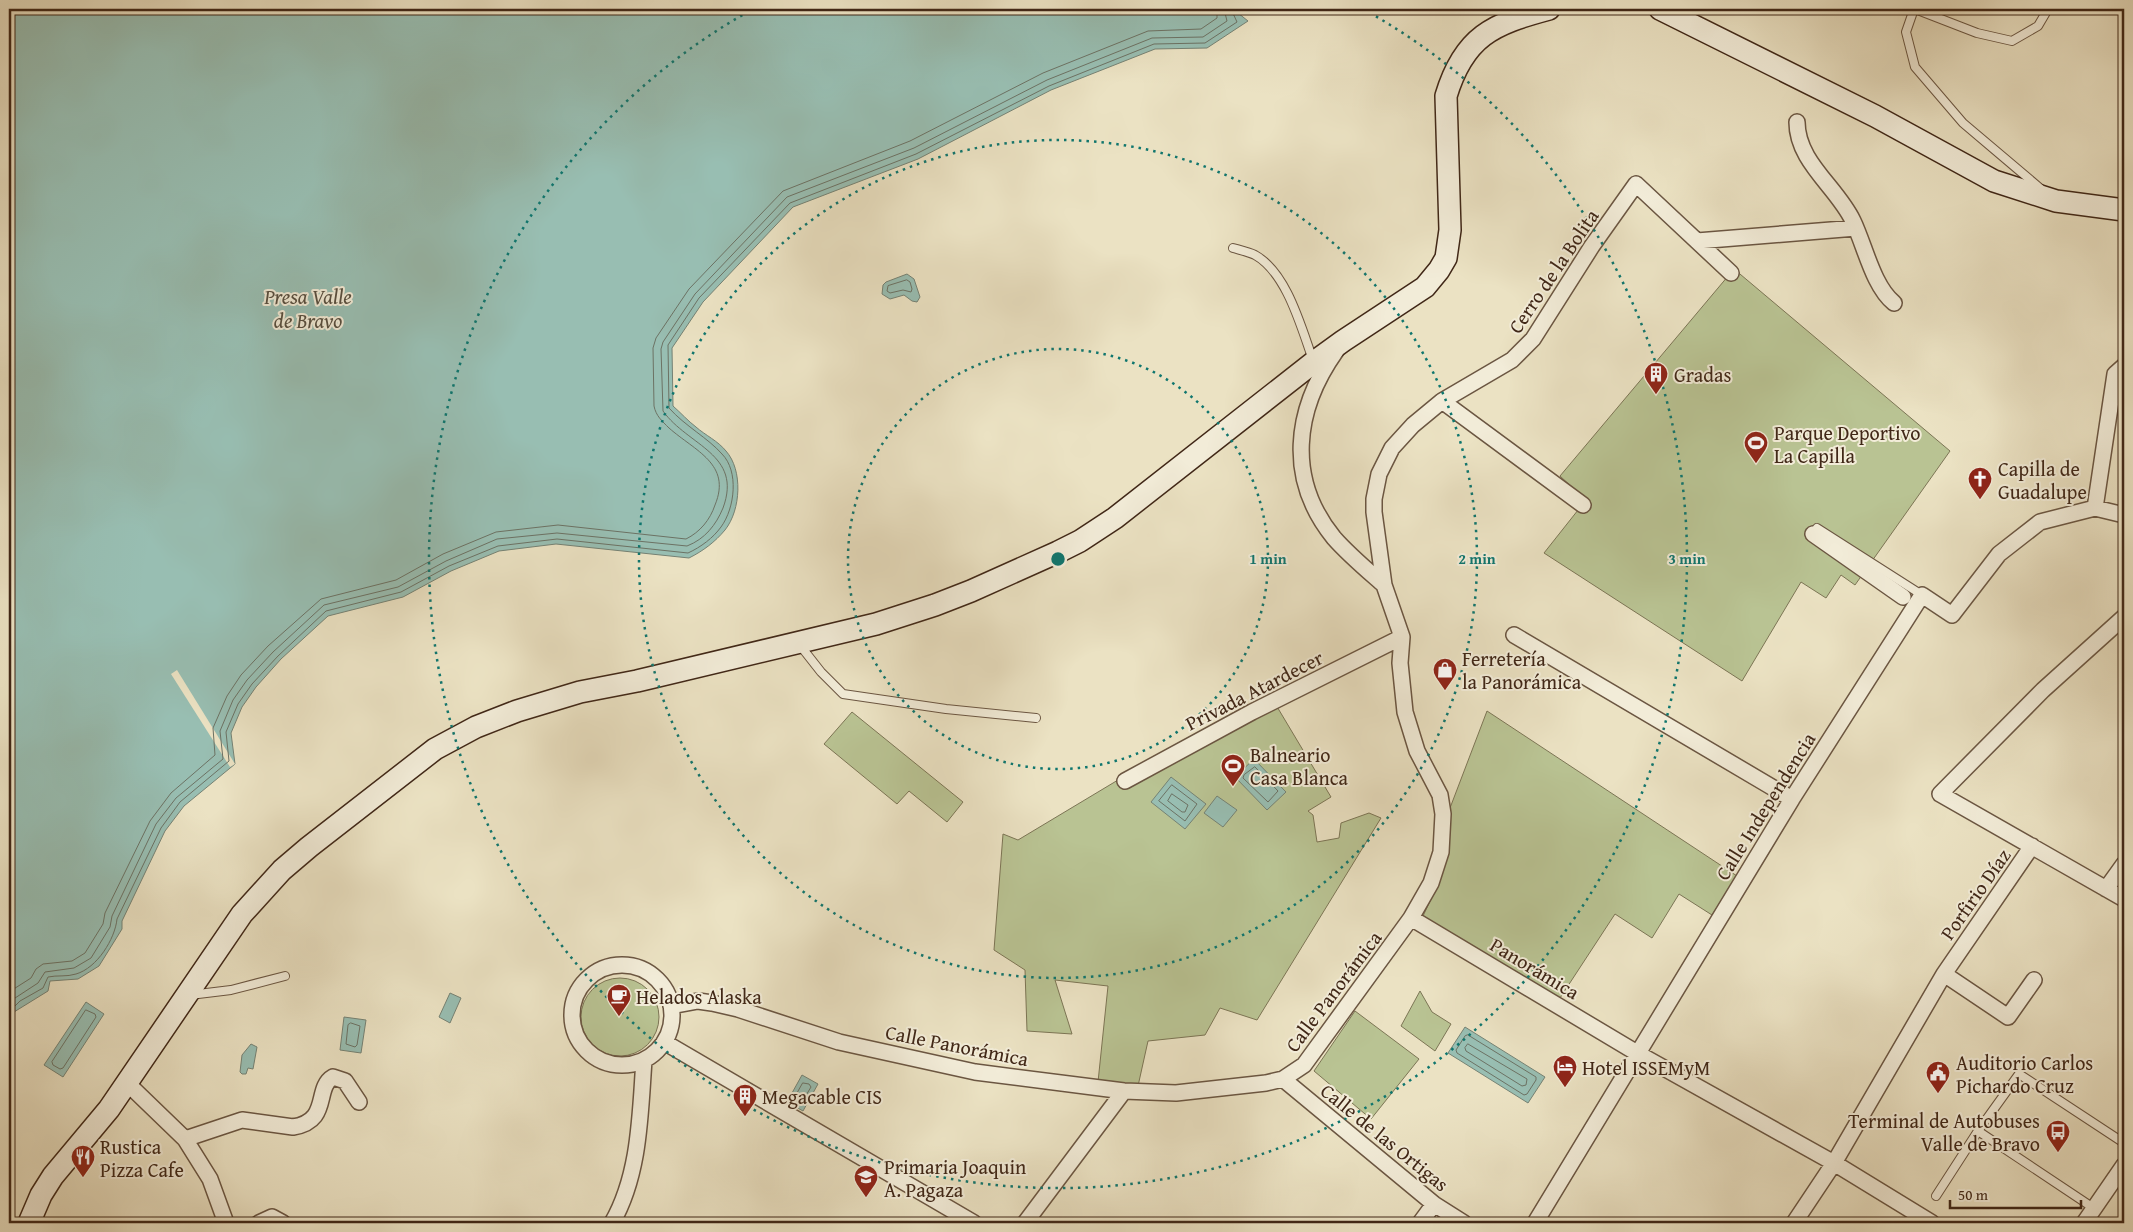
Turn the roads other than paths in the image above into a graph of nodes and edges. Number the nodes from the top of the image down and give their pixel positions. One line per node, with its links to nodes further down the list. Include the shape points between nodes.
1 (1549, 9): 13 (main road, via 1515,18 1489,31 1458,64 1446,96 1450,230 1446,258 1425,287)
2 (1660, 9): 6 (main road, via 1875,116 1994,181)
3 (1914, 9): 4 (lane, via 1977,33 2012,41 2038,26); 6 (lane, via 1906,32 1915,67 1963,123)
4 (2048, 9)
5 (1798, 122): 8 (street, via 1799,142 1804,152 1833,189)
6 (2056, 201): 7 (main road)
7 (2124, 210)
8 (1856, 228): 9 (street); 12 (street, via 1881,290)
9 (1697, 241): 11 (street); 16 (street, Cerro de la Bolita, via 1636,184 1592,246 1534,339 1500,368)
10 (1233, 248): 14 (lane, via 1254,255 1268,265 1286,291)
11 (1731, 272)
12 (1894, 304)
13 (1343, 341): 14 (main road); 21 (street, via 1325,366 1305,411 1302,466 1313,503 1326,526 1347,551)
14 (1314, 362): 27 (main road, via 1080,541 935,605 876,624)
15 (2124, 366): 18 (street, via 2115,374)
16 (1442, 400): 17 (street); 21 (street, Cerro de la Bolita, via 1402,436 1379,474 1374,512)
17 (1583, 505)
18 (2091, 509): 19 (street); 22 (street, via 2040,522 1999,554 1952,615)
19 (2124, 515)
20 (1815, 531): 22 (lane); 23 (street)
21 (1384, 585): 26 (street, Calle Panorámica)
22 (1922, 595): 30 (street, Calle Independencia)
23 (1904, 597)
24 (2124, 617): 31 (street, Porfirio Díaz, via 2043,690 1940,794)
25 (1514, 635): 30 (street)
26 (1402, 637): 29 (street, Privada Atardecer, via 1252,712); 35 (street, Calle Panorámica, via 1400,664 1405,712 1418,750 1440,795 1443,814 1437,868)
27 (797, 642): 28 (lane, via 843,694); 39 (main road, via 580,692 476,727 435,749 282,870 242,914)
28 (1036, 718)
29 (1125, 781)
30 (1792, 799): 42 (street, Calle Independencia)
31 (2032, 846): 33 (street); 36 (street, Porfirio Díaz)
32 (2124, 864): 33 (street)
33 (2106, 889): 34 (street)
34 (2124, 899)
35 (1411, 918): 42 (street, Panorámica); 44 (street, Calle Panorámica, via 1304,1065)
36 (1944, 974): 38 (street, via 2008,1017); 51 (street, Porfirio Díaz)
37 (285, 976): 39 (lane, via 231,990)
38 (2034, 980)
39 (188, 995): 45 (main road)
40 (671, 1006): 41 (street); 43 (street, via 662,987 647,972 634,966 606,967 583,983 576,995 572,1024 585,1049 612,1064); 46 (street, Calle Panorámica, via 712,1002 839,1042 975,1072)
41 (664, 1042): 43 (street); 61 (street)
42 (1637, 1053): 51 (street, Panorámica); 65 (street, Calle Independencia)
43 (644, 1060): 60 (street, via 635,1156 626,1193)
44 (1283, 1079): 46 (street, Calle Panorámica, via 1176,1093); 54 (street, Calle de las Ortigas)
45 (127, 1083): 49 (street); 56 (main road, via 40,1194)
46 (1124, 1092): 62 (street)
47 (359, 1102): 49 (street, via 345,1081 333,1076 326,1084 316,1114 301,1126 242,1120)
48 (1978, 1130): 50 (lane, via 2019,1074); 53 (lane); 55 (lane)
49 (185, 1139): 57 (street, via 210,1179)
50 (2124, 1143)
51 (1834, 1163): 66 (street, Porfirio Díaz); 67 (street, Panorámica)
52 (2124, 1165): 55 (street)
53 (1936, 1196)
54 (1434, 1204): 63 (street); 64 (street, Calle de las Ortigas)
55 (2095, 1209): 68 (street)
56 (29, 1223)
57 (226, 1223)
58 (259, 1223): 59 (street, via 272,1217)
59 (283, 1223)
60 (612, 1223)
61 (974, 1223)
62 (1025, 1223)
63 (1420, 1223)
64 (1464, 1223)
65 (1535, 1223)
66 (1794, 1223)
67 (1932, 1223)
68 (2084, 1223)

